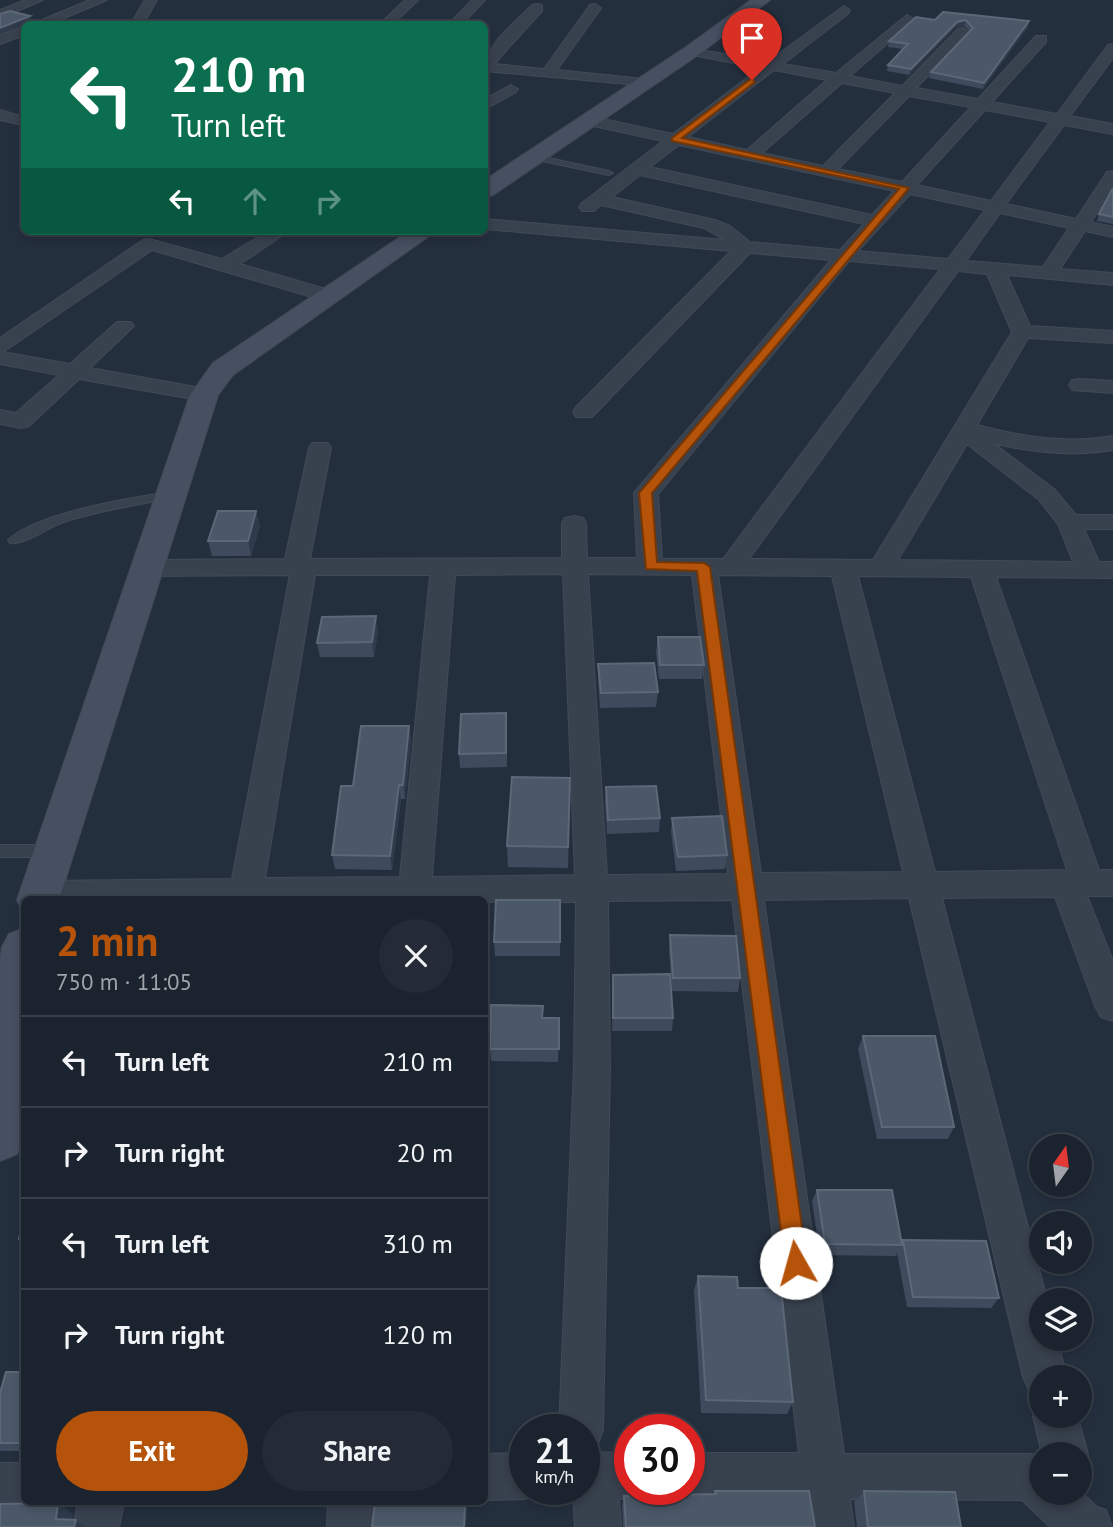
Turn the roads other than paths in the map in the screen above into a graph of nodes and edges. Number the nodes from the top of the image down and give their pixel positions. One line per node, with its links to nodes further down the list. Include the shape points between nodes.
1 (37, 0): 10 (street)
2 (101, 0): 12 (street)
3 (151, 0): 13 (street)
4 (412, 0): 14 (street)
5 (479, 0): 15 (street)
6 (762, 0): 21 (main road)
7 (537, 8): 22 (street)
8 (595, 8): 25 (street)
9 (844, 10): 24 (street)
10 (0, 14)
11 (907, 19): 26 (street)
12 (47, 21)
13 (139, 21)
14 (389, 21)
15 (458, 21)
16 (21, 31): 19 (street)
17 (963, 32): 29 (street)
18 (1041, 39): 31 (street)
19 (0, 40)
20 (1113, 48): 33 (street)
21 (692, 51): 24 (street); 27 (main road)
22 (488, 62)
23 (488, 66): 25 (street)
24 (772, 66): 26 (street); 37 (street)
25 (548, 73): 27 (street)
26 (838, 78): 29 (street); 38 (street)
27 (644, 83): 35 (main road)
28 (511, 89): 30 (street)
29 (905, 91): 31 (street); 41 (street)
30 (488, 103)
31 (981, 105): 33 (street); 45 (street)
32 (0, 115): 34 (street)
33 (1060, 119): 36 (street); 47 (street)
34 (21, 120)
35 (589, 121): 37 (street); 39 (main road)
36 (1113, 129)
37 (675, 139): 38 (street); 40 (street)
38 (750, 155): 41 (street)
39 (535, 157): 42 (lane); 44 (main road)
40 (636, 169): 46 (street); 48 (street)
41 (827, 171): 45 (street)
42 (609, 173)
43 (1113, 176): 50 (street)
44 (488, 188)
45 (905, 188): 47 (street); 48 (street)
46 (598, 199): 51 (street); 55 (street, via 709,224)
47 (994, 207): 50 (street); 57 (street)
48 (875, 221): 56 (street)
49 (488, 224): 51 (street)
50 (1082, 226): 52 (street); 60 (street)
51 (557, 231): 55 (street)
52 (1113, 232)
53 (274, 235): 58 (street)
54 (418, 235): 62 (main road)
55 (745, 247): 56 (street); 72 (street)
56 (844, 256): 57 (street); 84 (street, via 646,493)
57 (954, 264): 59 (street); 86 (street)
58 (224, 266): 62 (street); 66 (street, via 149,244)
59 (994, 268): 60 (street); 64 (street)
60 (1049, 272): 61 (street)
61 (1113, 279)
62 (329, 296): 71 (main road, via 223,369)
63 (124, 326): 68 (street)
64 (1022, 332): 65 (street); 74 (street)
65 (1113, 337)
66 (0, 346)
67 (0, 358): 68 (street)
68 (72, 372): 71 (street); 73 (street, via 21,421)
69 (1080, 385): 70 (street)
70 (1113, 387)
71 (204, 395): 77 (main road)
72 (584, 412)
73 (0, 416)
74 (972, 431): 75 (street, via 1035,445 1083,448); 78 (street, via 976,441 1046,494); 88 (street)
75 (1113, 443)
76 (320, 448): 85 (street)
77 (170, 495): 81 (lane, via 87,510 49,521); 87 (main road)
78 (1069, 522): 79 (street); 91 (street)
79 (1113, 522)
80 (574, 523): 83 (street)
81 (14, 540)
82 (443, 566): 83 (street); 85 (street); 99 (street)
83 (577, 566): 84 (street); 97 (street)
84 (650, 566): 86 (street)
85 (300, 567): 87 (street); 98 (street)
86 (717, 567): 89 (street); 96 (street)
87 (145, 568): 93 (main road)
88 (881, 568): 89 (street); 90 (street)
89 (843, 569): 95 (street)
90 (981, 570): 91 (street); 94 (street)
91 (1106, 573)
92 (0, 851): 93 (lane)
93 (54, 851): 100 (main road)
94 (1089, 883): 95 (street); 103 (street)
95 (922, 887): 96 (street); 105 (street)
96 (746, 888): 97 (street); 111 (street)
97 (592, 890): 99 (street); 106 (street)
98 (235, 895): 99 (street); 101 (street)
99 (414, 895)
100 (39, 896)
101 (137, 896)
102 (21, 971): 104 (main road)
103 (1113, 1006)
104 (0, 1137)
105 (1042, 1365)
106 (582, 1414)
107 (603, 1475): 121 (street)
108 (509, 1476): 110 (street)
109 (705, 1476): 111 (street)
110 (488, 1477)
111 (824, 1477): 112 (street); 122 (street)
112 (1029, 1477)
113 (0, 1486): 114 (street)
114 (21, 1486)
115 (101, 1505): 119 (street)
116 (351, 1505): 120 (street)
117 (1064, 1505): 118 (street)
118 (1082, 1518)
119 (96, 1527)
120 (350, 1527)
121 (598, 1527)
122 (831, 1527)

